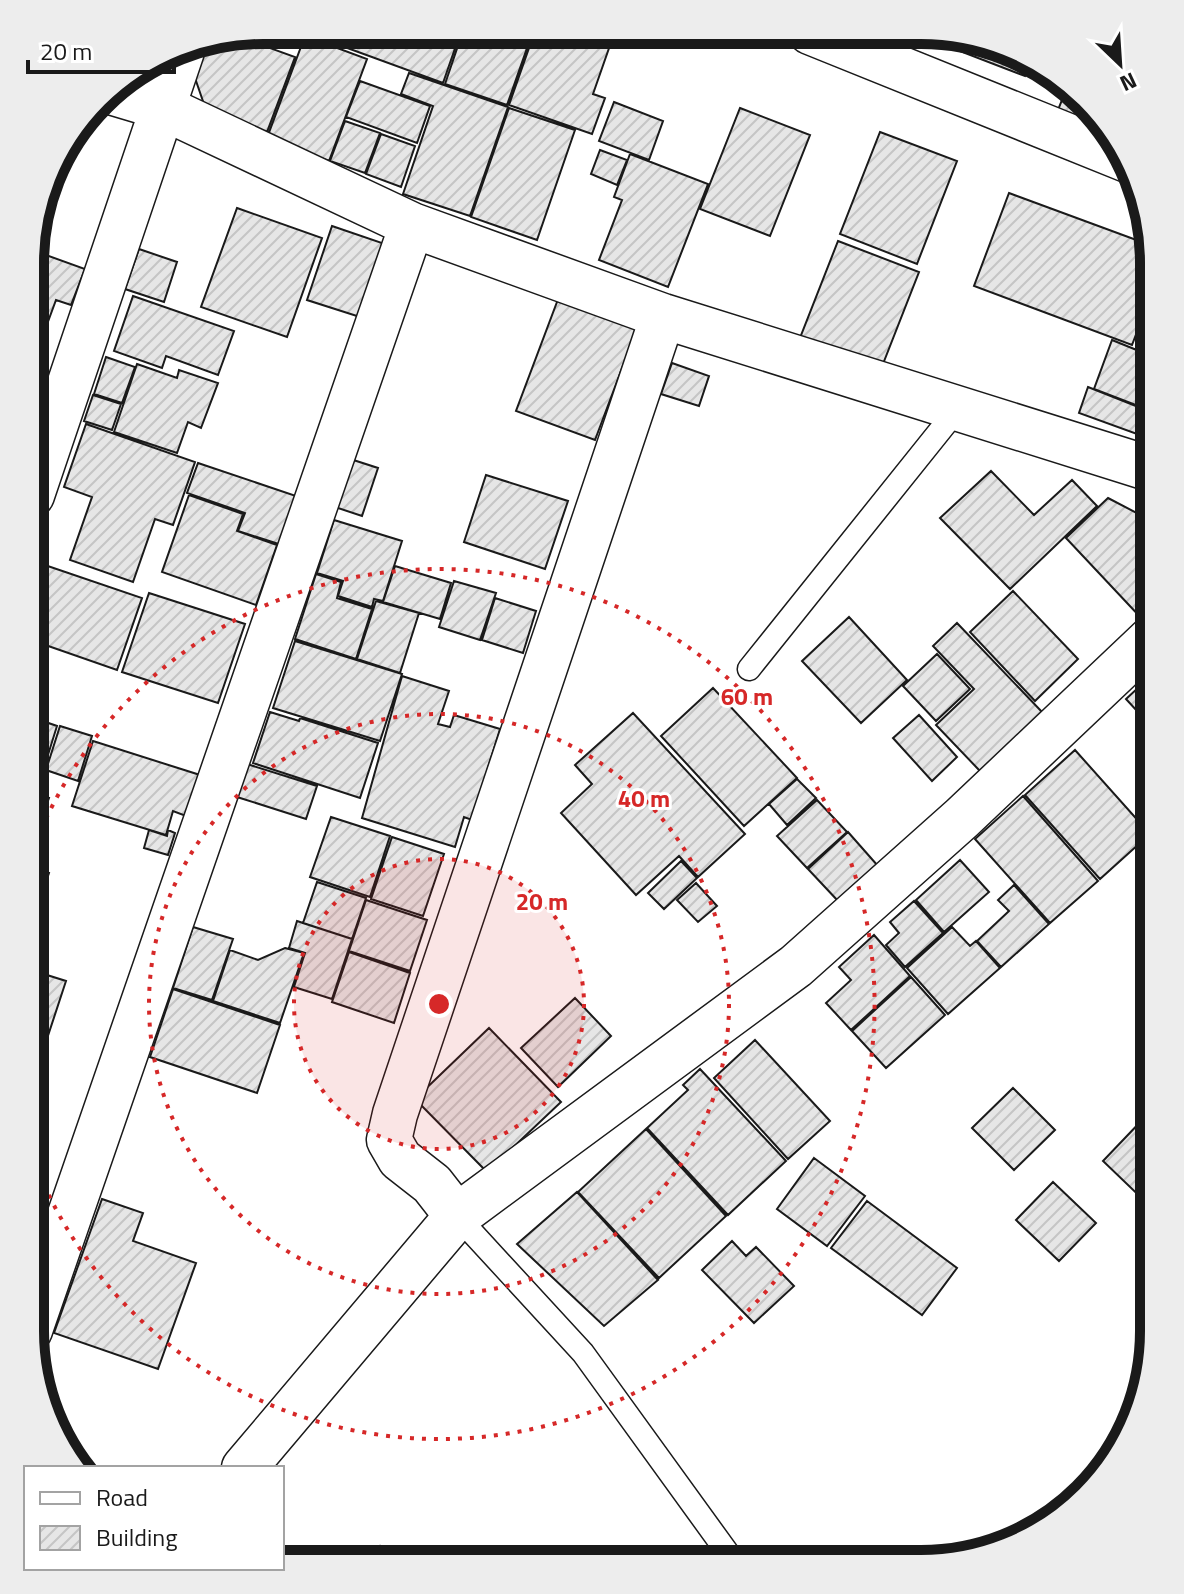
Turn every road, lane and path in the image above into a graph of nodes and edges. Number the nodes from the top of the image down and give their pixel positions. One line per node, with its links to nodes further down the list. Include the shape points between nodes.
1 (840, 44): 5 (street)
2 (179, 62): 4 (street)
3 (122, 95): 4 (street)
4 (164, 108): 6 (street); 9 (street)
5 (1110, 153)
6 (412, 225): 7 (street); 14 (street)
7 (663, 316): 8 (street); 13 (street, via 389,1140 400,1159 432,1184)
8 (959, 407): 10 (street); 12 (lane)
9 (44, 460)
10 (1140, 465)
11 (1140, 649): 13 (street, via 796,966)
12 (749, 669)
13 (457, 1216): 15 (street); 16 (lane, via 583,1353)
14 (44, 1290)
15 (246, 1466)
16 (726, 1550)

